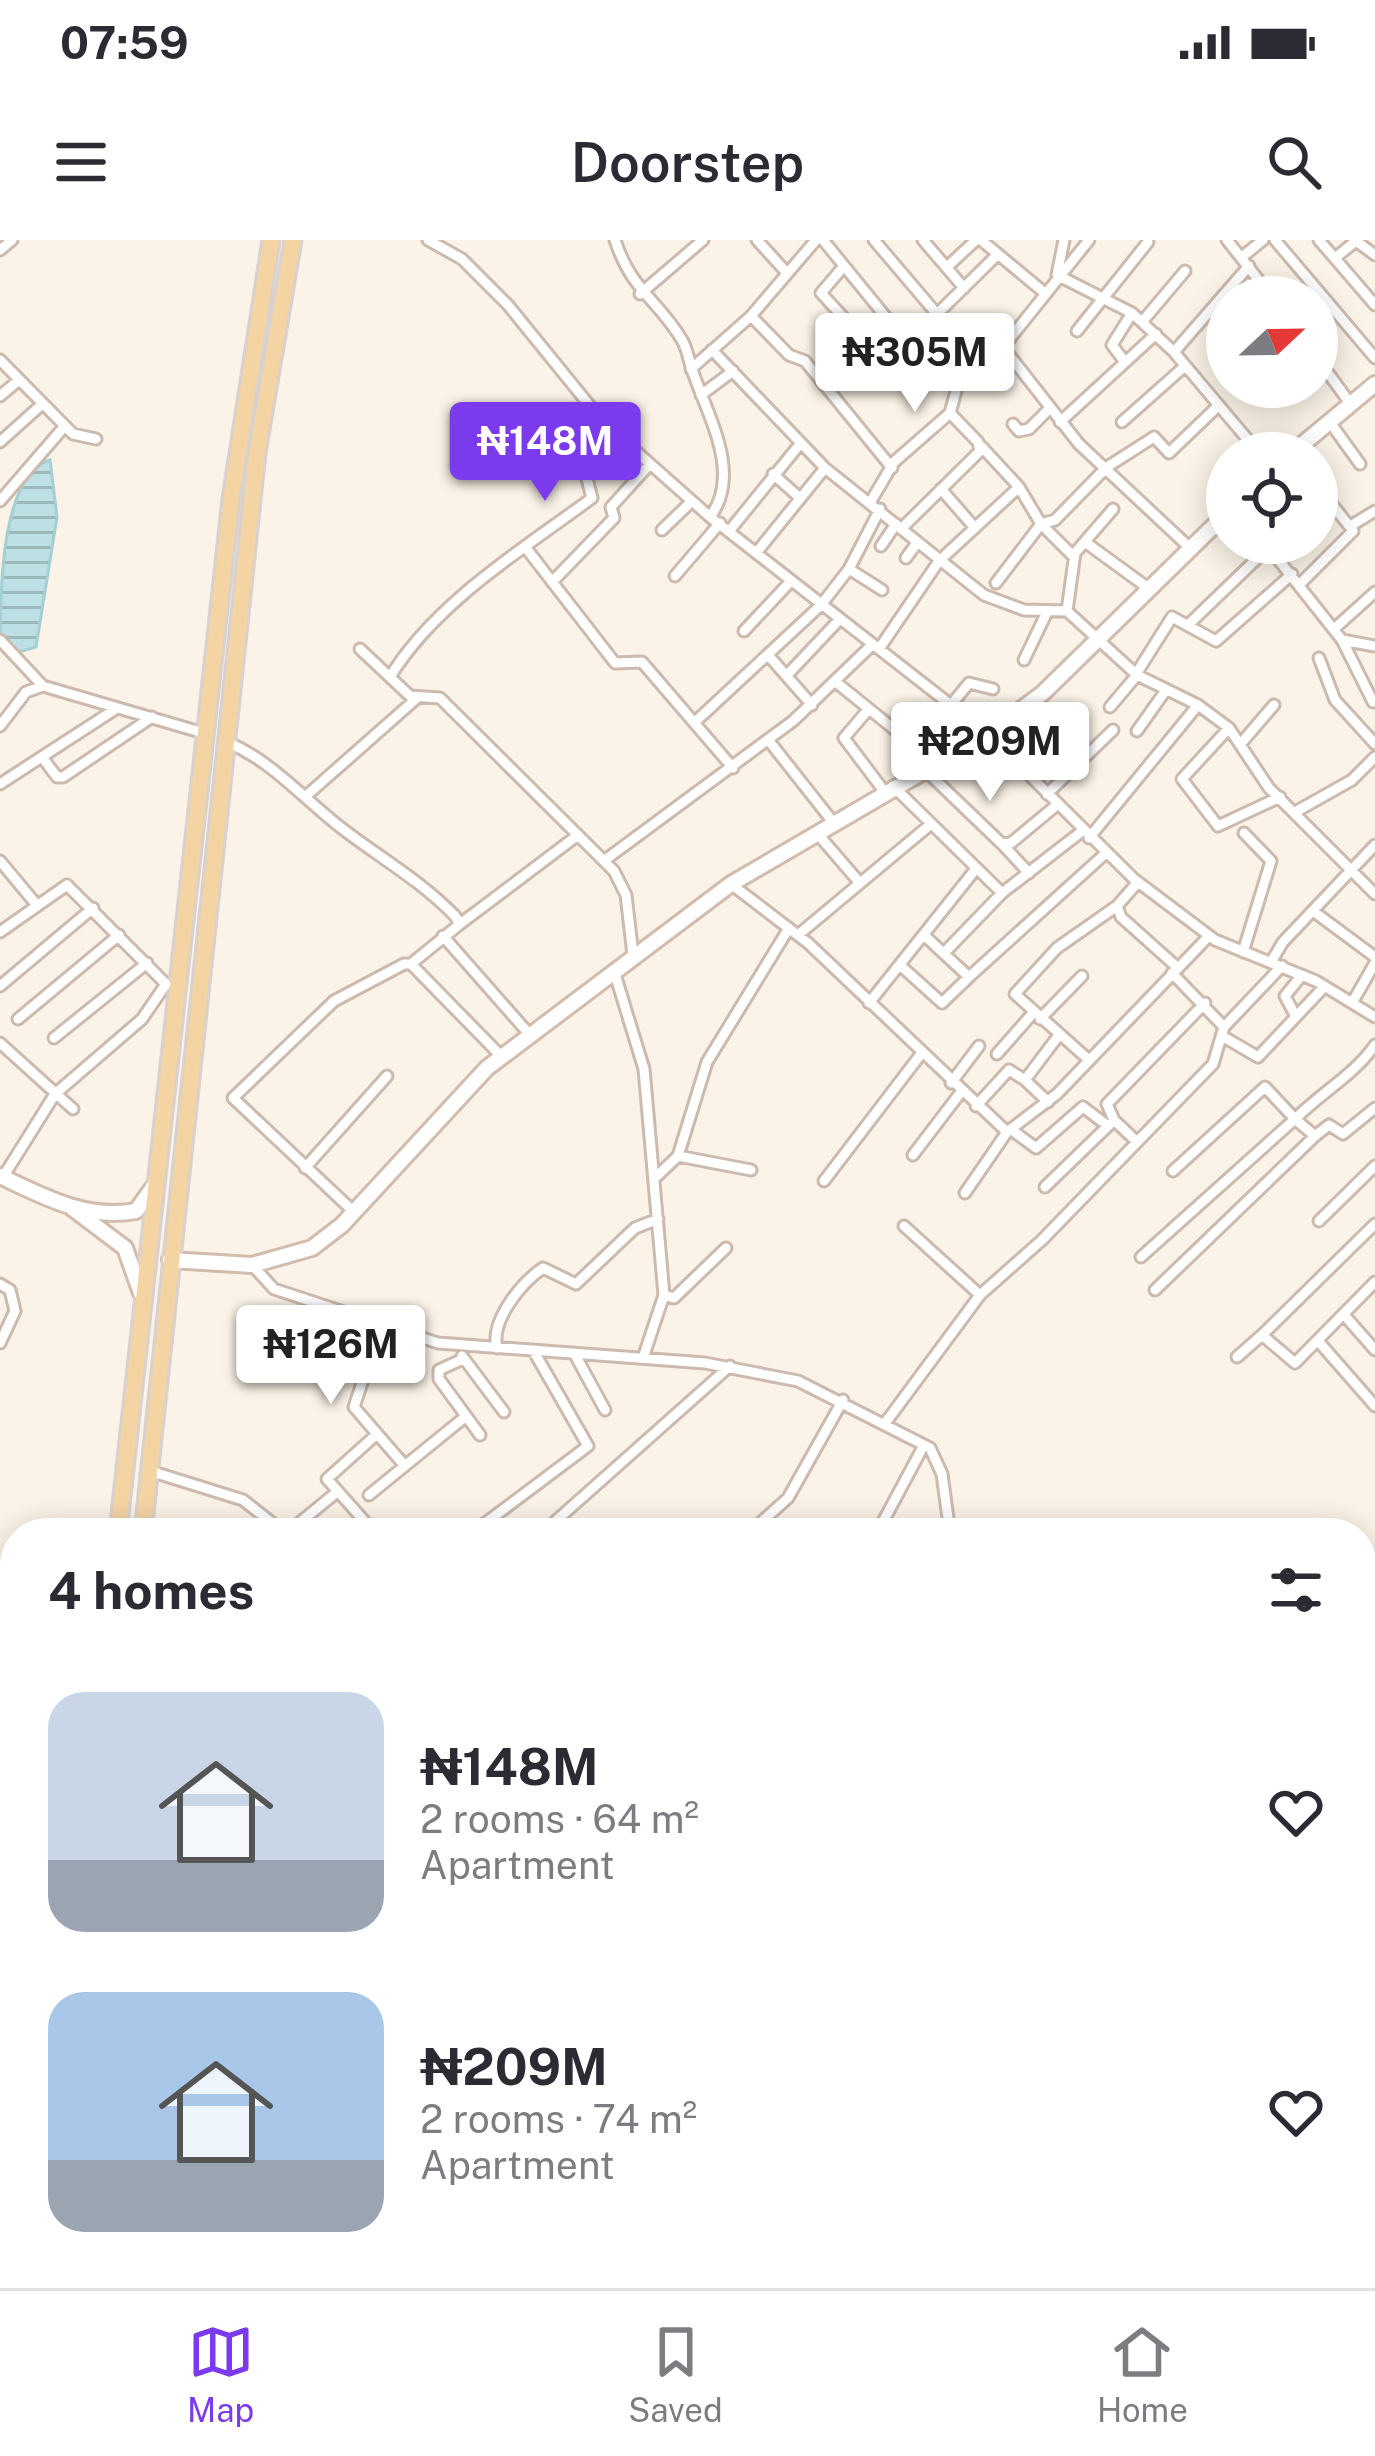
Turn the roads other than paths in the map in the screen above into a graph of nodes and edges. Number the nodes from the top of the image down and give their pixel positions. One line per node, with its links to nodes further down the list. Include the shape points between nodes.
1 (11, 240): 19 (street)
2 (271, 240): 163 (main road, via 231,499)
3 (293, 240): 165 (main road, via 257,453)
4 (428, 240): 78 (street, via 462,259 508,305 603,422)
5 (615, 240): 32 (street)
6 (703, 240): 32 (street)
7 (758, 240): 27 (street)
8 (820, 240): 24 (street); 27 (street)
9 (874, 240): 36 (street)
10 (923, 240): 25 (street)
11 (977, 240): 21 (street); 25 (street)
12 (1064, 240): 30 (street, via 1057,274)
13 (1089, 240): 30 (street)
14 (1227, 240): 23 (street)
15 (1263, 240): 23 (street)
16 (1275, 240): 49 (street)
17 (1320, 240): 22 (street)
18 (1148, 242): 34 (street)
19 (0, 250)
20 (1375, 255): 22 (street, via 1357,241)
21 (996, 256): 31 (street); 33 (street)
22 (1335, 258): 35 (street)
23 (1245, 262): 28 (street); 29 (street)
24 (844, 266): 41 (street, via 916,354); 46 (street, via 821,293)
25 (947, 267): 31 (street)
26 (1186, 271): 40 (street)
27 (787, 273): 38 (street)
28 (1235, 276)
29 (1256, 276)
30 (1064, 278): 33 (street); 34 (street)
31 (964, 288): 36 (street)
32 (640, 294): 53 (street, via 684,343)
33 (1046, 294): 48 (street)
34 (1103, 299): 37 (street); 42 (street)
35 (1375, 305)
36 (936, 313): 41 (street)
37 (1132, 313): 40 (street); 51 (street, via 1112,345)
38 (751, 316): 44 (street); 82 (street, via 805,361)
39 (1206, 316): 45 (street)
40 (1142, 322): 43 (street)
41 (949, 327): 47 (street)
42 (1077, 331)
43 (1156, 334): 45 (street); 51 (street)
44 (712, 350): 53 (street); 54 (street)
45 (1174, 352): 52 (street)
46 (878, 355)
47 (982, 355): 48 (street); 66 (street, via 961,374)
48 (996, 356): 65 (street, via 1010,356)
49 (1375, 358)
50 (0, 360): 55 (street)
51 (1125, 362): 68 (street)
52 (1185, 366): 58 (street); 69 (street)
53 (691, 369): 59 (street)
54 (733, 371): 59 (street); 76 (street)
55 (19, 380): 60 (street); 62 (street)
56 (1375, 384): 61 (street)
57 (1338, 388): 61 (street)
58 (1206, 393)
59 (701, 395): 96 (street, via 725,471)
60 (0, 396)
61 (1349, 403): 67 (street)
62 (40, 406): 71 (street); 75 (street)
63 (1216, 408): 80 (street, via 1169,453 1154,437)
64 (1218, 408): 72 (street)
65 (1049, 409): 68 (street); 70 (street, via 1029,429)
66 (950, 413): 77 (street); 82 (street)
67 (1329, 421): 73 (street); 79 (street)
68 (1060, 422): 80 (street)
69 (1122, 422)
70 (1013, 424)
71 (64, 427): 74 (street); 89 (street)
72 (1240, 432)
73 (1316, 432)
74 (96, 439)
75 (0, 442)
76 (800, 444): 81 (street); 84 (street)
77 (981, 446): 85 (street); 86 (street)
78 (650, 464): 90 (street); 92 (street)
79 (1360, 464)
80 (1107, 467): 97 (street, via 1060,517); 107 (street)
81 (825, 468): 88 (street); 91 (street)
82 (892, 468): 91 (street)
83 (585, 471): 87 (street)
84 (773, 474): 88 (street); 96 (street)
85 (1019, 487): 97 (street); 100 (street)
86 (941, 490): 99 (street); 100 (street)
87 (593, 495): 92 (street); 106 (street)
88 (800, 498): 108 (street)
89 (0, 501)
90 (692, 501): 96 (street); 101 (street)
91 (876, 505): 99 (street); 114 (street)
92 (610, 507): 118 (street, via 614,518)
93 (1113, 509): 103 (street)
94 (1338, 509): 98 (street)
95 (1375, 511): 98 (street)
96 (720, 523): 108 (street); 116 (street)
97 (1041, 524): 109 (street); 119 (street)
98 (1352, 525): 120 (street, via 1350,538)
99 (899, 526): 104 (street); 105 (street)
100 (975, 528): 111 (street)
101 (662, 530)
102 (1206, 533): 107 (street)
103 (1085, 542): 109 (street); 121 (street)
104 (917, 543): 110 (street); 111 (street)
105 (880, 546)
106 (526, 548): 118 (street); 142 (street, via 403,652)
107 (1190, 548): 121 (street)
108 (756, 553): 117 (street)
109 (1073, 557): 125 (street)
110 (906, 558)
111 (939, 560): 126 (street, via 1004,606); 135 (street)
112 (1248, 564): 128 (street)
113 (1283, 564): 115 (street)
114 (848, 569): 122 (street); 124 (street)
115 (1292, 574): 120 (street); 128 (street, via 1220,639)
116 (675, 576)
117 (791, 581): 124 (street); 130 (street)
118 (552, 582): 158 (street, via 615,663 642,662)
119 (996, 584)
120 (1301, 584): 129 (street)
121 (1148, 588): 133 (street)
122 (882, 590)
123 (1375, 592): 129 (street)
124 (821, 604): 127 (street); 137 (street)
125 (1066, 611): 126 (street); 133 (street)
126 (1047, 612): 139 (street)
127 (840, 620): 135 (street); 140 (street)
128 (1187, 625): 141 (street, via 1172,617)
129 (1334, 629): 132 (street)
130 (744, 631)
131 (0, 640): 144 (street)
132 (1342, 640): 134 (street); 148 (street)
133 (1097, 642): 141 (street); 164 (street)
134 (1374, 644)
135 (876, 646): 143 (street); 152 (street)
136 (360, 649): 142 (street)
137 (768, 655): 140 (street); 158 (street)
138 (1319, 658): 157 (street)
139 (1024, 660)
140 (789, 673): 149 (street)
141 (1137, 675): 146 (street); 153 (street)
142 (390, 677): 147 (street)
143 (837, 683): 149 (street); 155 (street)
144 (43, 686): 154 (street); 159 (street, via 26,692)
145 (993, 689): 152 (street, via 969,683)
146 (1166, 690): 150 (street); 162 (street)
147 (417, 698): 176 (street); 184 (street, via 440,698)
148 (1374, 702): 157 (street)
149 (812, 705): 166 (street)
150 (1198, 705): 160 (street); 185 (street)
151 (1274, 705): 167 (street)
152 (951, 706): 164 (street)
153 (1110, 707)
154 (114, 710): 156 (street); 169 (street)
155 (867, 711): 171 (street); 174 (street, via 844,738)
156 (152, 716): 163 (street); 169 (street, via 63,777)
157 (1351, 720): 168 (street)
158 (695, 722): 172 (street)
159 (0, 726)
160 (1229, 728): 167 (street); 177 (street, via 1182,779 1192,793 1218,826)
161 (1113, 730): 175 (street)
162 (1137, 730)
163 (207, 734): 268 (main road)
164 (988, 734): 171 (street); 175 (street)
165 (225, 741): 176 (street, via 265,758); 279 (main road)
166 (769, 741): 172 (street); 180 (street)
167 (1243, 741): 177 (street)
168 (1375, 744)
169 (42, 757): 173 (street)
170 (1375, 757): 179 (street)
171 (930, 766): 174 (street); 186 (street)
172 (733, 768): 189 (street)
173 (0, 784)
174 (888, 789): 180 (street); 181 (street)
175 (1047, 794): 178 (street)
176 (306, 796): 205 (street)
177 (1280, 797): 179 (street)
178 (1058, 805): 185 (street); 186 (street)
179 (1297, 811): 192 (street)
180 (832, 822): 182 (street)
181 (931, 824): 191 (street); 194 (street)
182 (816, 832): 194 (street); 196 (street)
183 (1244, 833): 212 (street, via 1271,861)
184 (578, 835): 189 (street); 205 (street)
185 (1085, 835): 188 (street); 193 (street)
186 (1002, 844): 193 (street)
187 (1375, 845): 192 (street)
188 (1106, 854): 195 (street); 224 (street)
189 (605, 860): 214 (street, via 626,895)
190 (0, 861): 199 (street)
191 (975, 870): 197 (street); 200 (street)
192 (1351, 870): 198 (street); 203 (street)
193 (1029, 874): 197 (street)
194 (859, 882): 207 (street)
195 (1138, 882): 201 (street); 211 (street)
196 (731, 884): 207 (street); 214 (street)
197 (1002, 893): 204 (street)
198 (1375, 894)
199 (36, 904): 202 (street, via 67,885); 206 (street)
200 (952, 904): 204 (street); 210 (street)
201 (1117, 906): 220 (street); 231 (street, via 1018,988)
202 (93, 908): 208 (street); 225 (street)
203 (1313, 911): 215 (street); 218 (street)
204 (973, 923): 213 (street)
205 (460, 924): 209 (street)
206 (0, 932)
207 (793, 932): 227 (street); 260 (street, via 707,1062)
208 (119, 935): 216 (street); 233 (street)
209 (443, 936): 217 (street); 235 (street)
210 (926, 936): 213 (street); 219 (street)
211 (1209, 936): 212 (street); 220 (street)
212 (1243, 952): 218 (street)
213 (944, 953): 224 (street)
214 (633, 955): 221 (street)
215 (1375, 960): 229 (street)
216 (146, 963): 237 (street); 249 (street, via 166,984 154,1002)
217 (411, 964): 243 (street); 262 (street, via 334,1001 232,1098)
218 (1277, 964): 222 (street); 234 (street)
219 (901, 966): 224 (street, via 942,1003); 227 (street)
220 (1175, 970): 228 (street); 244 (street)
221 (614, 971): 235 (street); 266 (street, via 644,1069)
222 (1302, 975): 226 (street); 230 (street, via 1285,996)
223 (1082, 976): 231 (street)
224 (969, 977)
225 (0, 986)
226 (1324, 987): 229 (street); 230 (street)
227 (868, 1003): 241 (street)
228 (1205, 1003): 234 (street); 255 (street, via 1117,1091 1107,1104)
229 (1352, 1003): 232 (street)
230 (1294, 1015): 234 (street, via 1253,1059)
231 (1036, 1016): 236 (street); 242 (street)
232 (1375, 1017)
233 (18, 1019)
234 (1223, 1032): 258 (street, via 1213,1064)
235 (530, 1035): 243 (street)
236 (1059, 1035): 244 (street); 246 (street)
237 (55, 1038)
238 (0, 1043): 249 (street)
239 (1375, 1045): 254 (street, via 1355,1072 1336,1078)
240 (979, 1046): 247 (street)
241 (921, 1054): 247 (street); 267 (street)
242 (997, 1054)
243 (502, 1058): 272 (street)
244 (1089, 1060): 250 (street)
245 (387, 1076): 262 (street)
246 (1025, 1080): 250 (street); 251 (street, via 1009,1070)
247 (951, 1083): 248 (street)
248 (961, 1092): 251 (street); 259 (street)
249 (55, 1094): 253 (street); 265 (street)
250 (1048, 1102): 256 (street)
251 (976, 1106): 256 (street)
252 (1375, 1108): 257 (street, via 1343,1134 1329,1125)
253 (73, 1109)
254 (1295, 1119): 257 (street); 264 (street, via 1265,1087); 278 (street)
255 (1111, 1123): 256 (street, via 1083,1107 1036,1148); 258 (street); 269 (street)
256 (1010, 1131): 270 (street)
257 (1316, 1136): 283 (street)
258 (1135, 1140): 285 (street)
259 (913, 1155)
260 (679, 1156): 263 (street); 266 (street)
261 (1375, 1166): 274 (street)
262 (305, 1168): 272 (street)
263 (751, 1170)
264 (1173, 1171)
265 (2, 1177): 271 (street)
266 (656, 1177): 273 (street)
267 (824, 1181)
268 (156, 1182): 271 (street, via 136,1211 112,1216); 287 (main road)
269 (1045, 1187)
270 (965, 1192)
271 (72, 1208): 287 (street, via 124,1248 141,1286)
272 (354, 1212): 280 (street, via 312,1248)
273 (658, 1220): 284 (street); 293 (street, via 635,1228 576,1284 543,1268 533,1274 500,1318)
274 (1319, 1221)
275 (1375, 1224): 289 (street)
276 (904, 1226): 285 (street)
277 (726, 1248): 284 (street, via 674,1298)
278 (1141, 1257)
279 (170, 1260): 280 (street); 313 (main road)
280 (252, 1265): 288 (street, via 274,1289)
281 (0, 1284): 291 (street, via 15,1310)
282 (1374, 1284): 286 (street)
283 (1155, 1290)
284 (664, 1294): 298 (street)
285 (980, 1295): 308 (street)
286 (1345, 1316): 290 (street); 295 (street)
287 (141, 1318): 316 (main road)
288 (381, 1326): 292 (street); 309 (street, via 354,1407)
289 (1262, 1335): 290 (street, via 1295,1363); 297 (street)
290 (1318, 1342): 302 (street)
291 (0, 1343)
292 (460, 1345): 293 (street); 299 (street)
293 (497, 1348): 294 (street)
294 (533, 1350): 296 (street); 321 (street, via 588,1446)
295 (1375, 1350)
296 (574, 1353): 298 (street); 305 (street)
297 (1237, 1357)
298 (643, 1358): 300 (street)
299 (463, 1359): 306 (street); 307 (street, via 438,1374)
300 (730, 1366): 303 (street); 322 (street)
301 (1375, 1380): 302 (street)
302 (1362, 1391): 304 (street)
303 (843, 1400): 308 (street); 323 (street, via 788,1498)
304 (1375, 1406)
305 (605, 1410)
306 (504, 1412)
307 (465, 1417): 310 (street); 312 (street)
308 (886, 1422): 311 (street)
309 (377, 1434): 312 (street); 314 (street, via 327,1479)
310 (480, 1435)
311 (924, 1445): 324 (street); 325 (street, via 942,1474)
312 (405, 1466): 315 (street)
313 (150, 1471): 317 (main road); 318 (street, via 244,1500)
314 (337, 1492): 319 (street); 320 (street)
315 (369, 1495)
316 (120, 1518)
317 (145, 1518)
318 (267, 1518)
319 (305, 1518)
320 (361, 1518)
321 (492, 1518)
322 (559, 1518)
323 (766, 1518)
324 (885, 1518)
325 (948, 1518)

